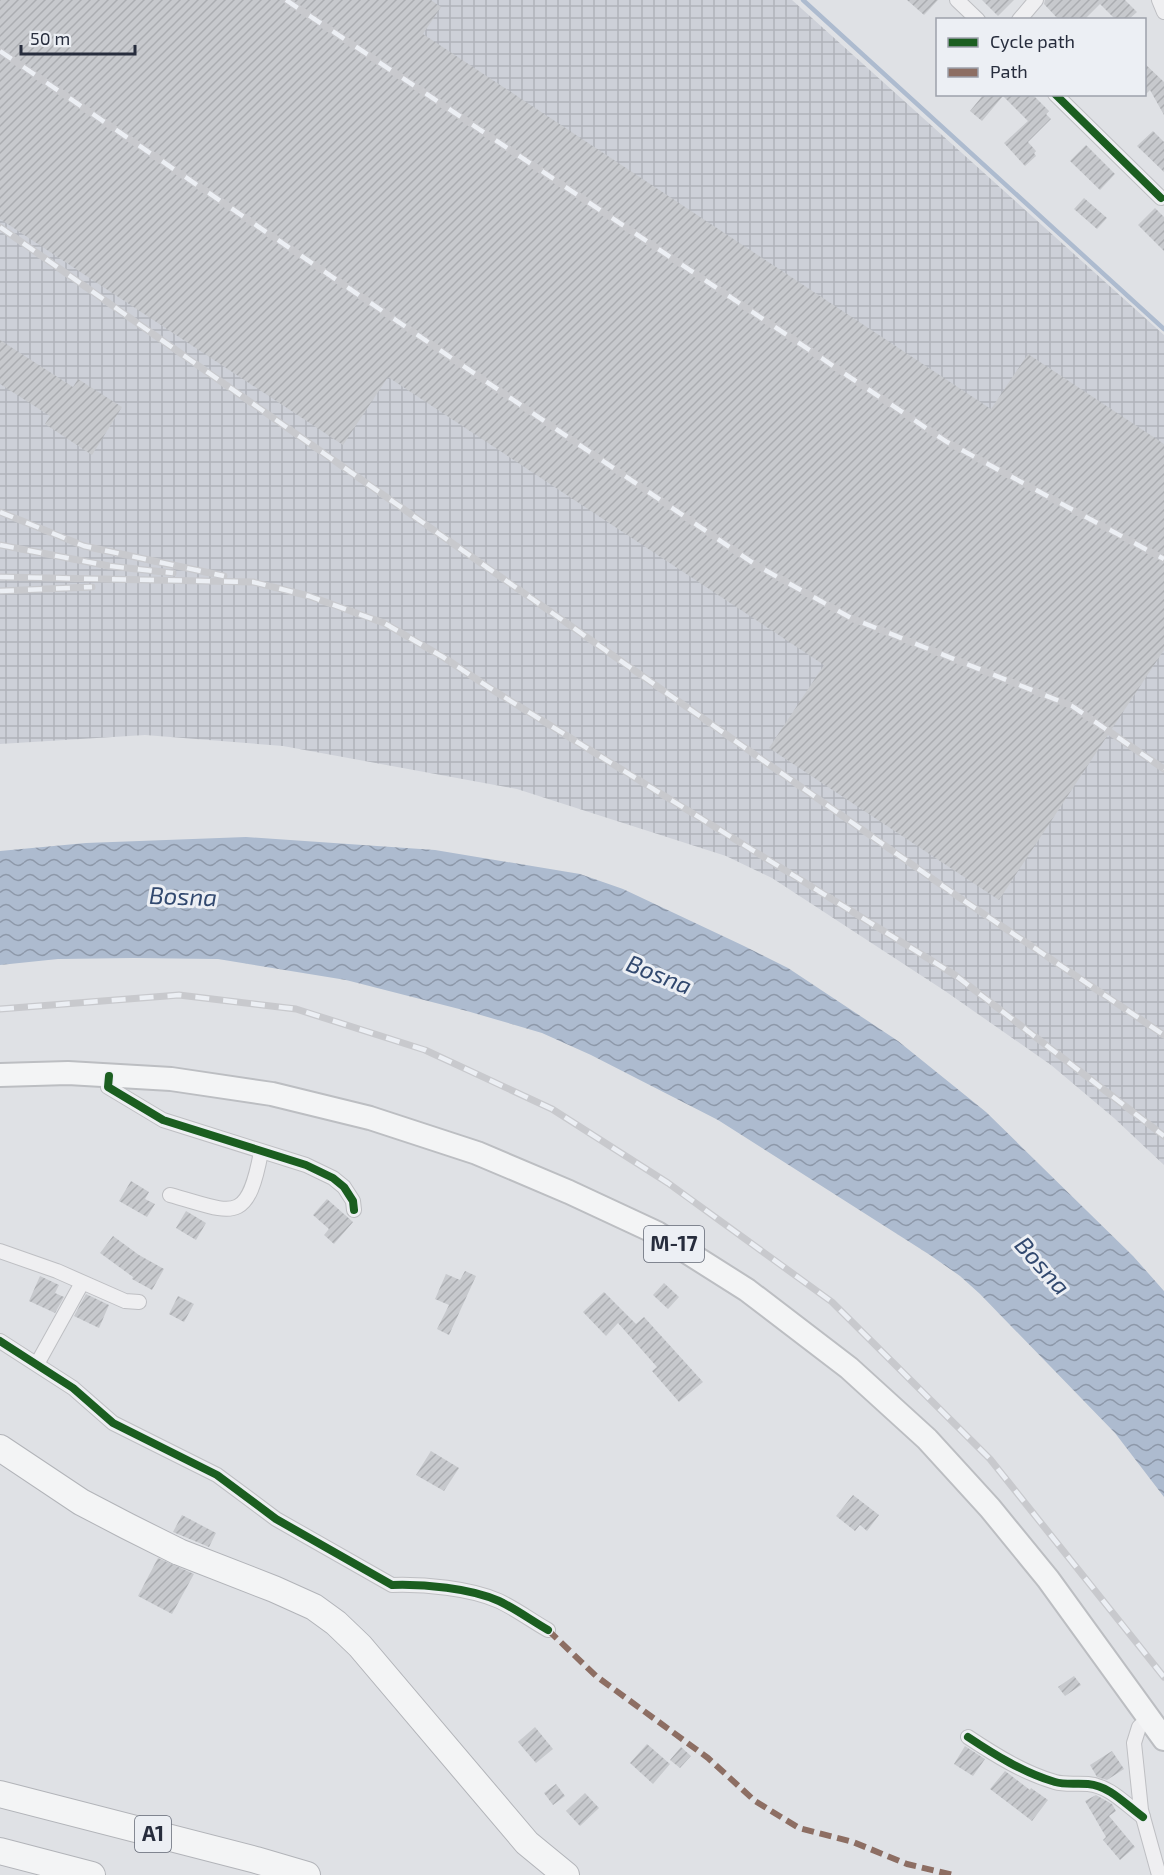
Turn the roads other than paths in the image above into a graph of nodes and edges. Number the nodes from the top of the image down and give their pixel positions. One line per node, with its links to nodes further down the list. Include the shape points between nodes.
1 (957, 0): 5 (street)
2 (1036, 0): 6 (street)
3 (1160, 0): 4 (street)
4 (1164, 12)
5 (976, 18)
6 (1021, 18)
7 (1057, 96): 8 (street)
8 (1161, 198)
9 (0, 1075): 10 (main road, M-17)
10 (109, 1076): 11 (street, via 108,1087 163,1120); 21 (main road, M-17, via 171,1079 272,1094 370,1118 477,1153 657,1233 747,1290 849,1368 927,1439 1048,1579)
11 (261, 1152): 12 (street, via 252,1191 237,1208 227,1211); 13 (street, via 306,1165 333,1178 344,1187)
12 (170, 1196)
13 (354, 1210)
14 (0, 1251): 15 (street)
15 (82, 1283): 16 (street, via 125,1301); 18 (street)
16 (139, 1302)
17 (0, 1341): 18 (street)
18 (37, 1364): 20 (street, via 73,1388 113,1424 217,1475 276,1519 392,1585 455,1589 498,1601)
19 (0, 1448): 29 (highway, via 90,1507 179,1552 314,1607 336,1623 360,1646 527,1843)
20 (548, 1630)
21 (1148, 1719): 23 (main road, M-17); 25 (street, via 1139,1727 1134,1743)
22 (968, 1737): 25 (street, via 1001,1759 1057,1783 1100,1786)
23 (1164, 1739)
24 (0, 1794): 28 (highway, A1)
25 (1143, 1817): 30 (street)
26 (0, 1851): 27 (highway)
27 (92, 1875)
28 (307, 1875)
29 (566, 1875)
30 (1159, 1875)

